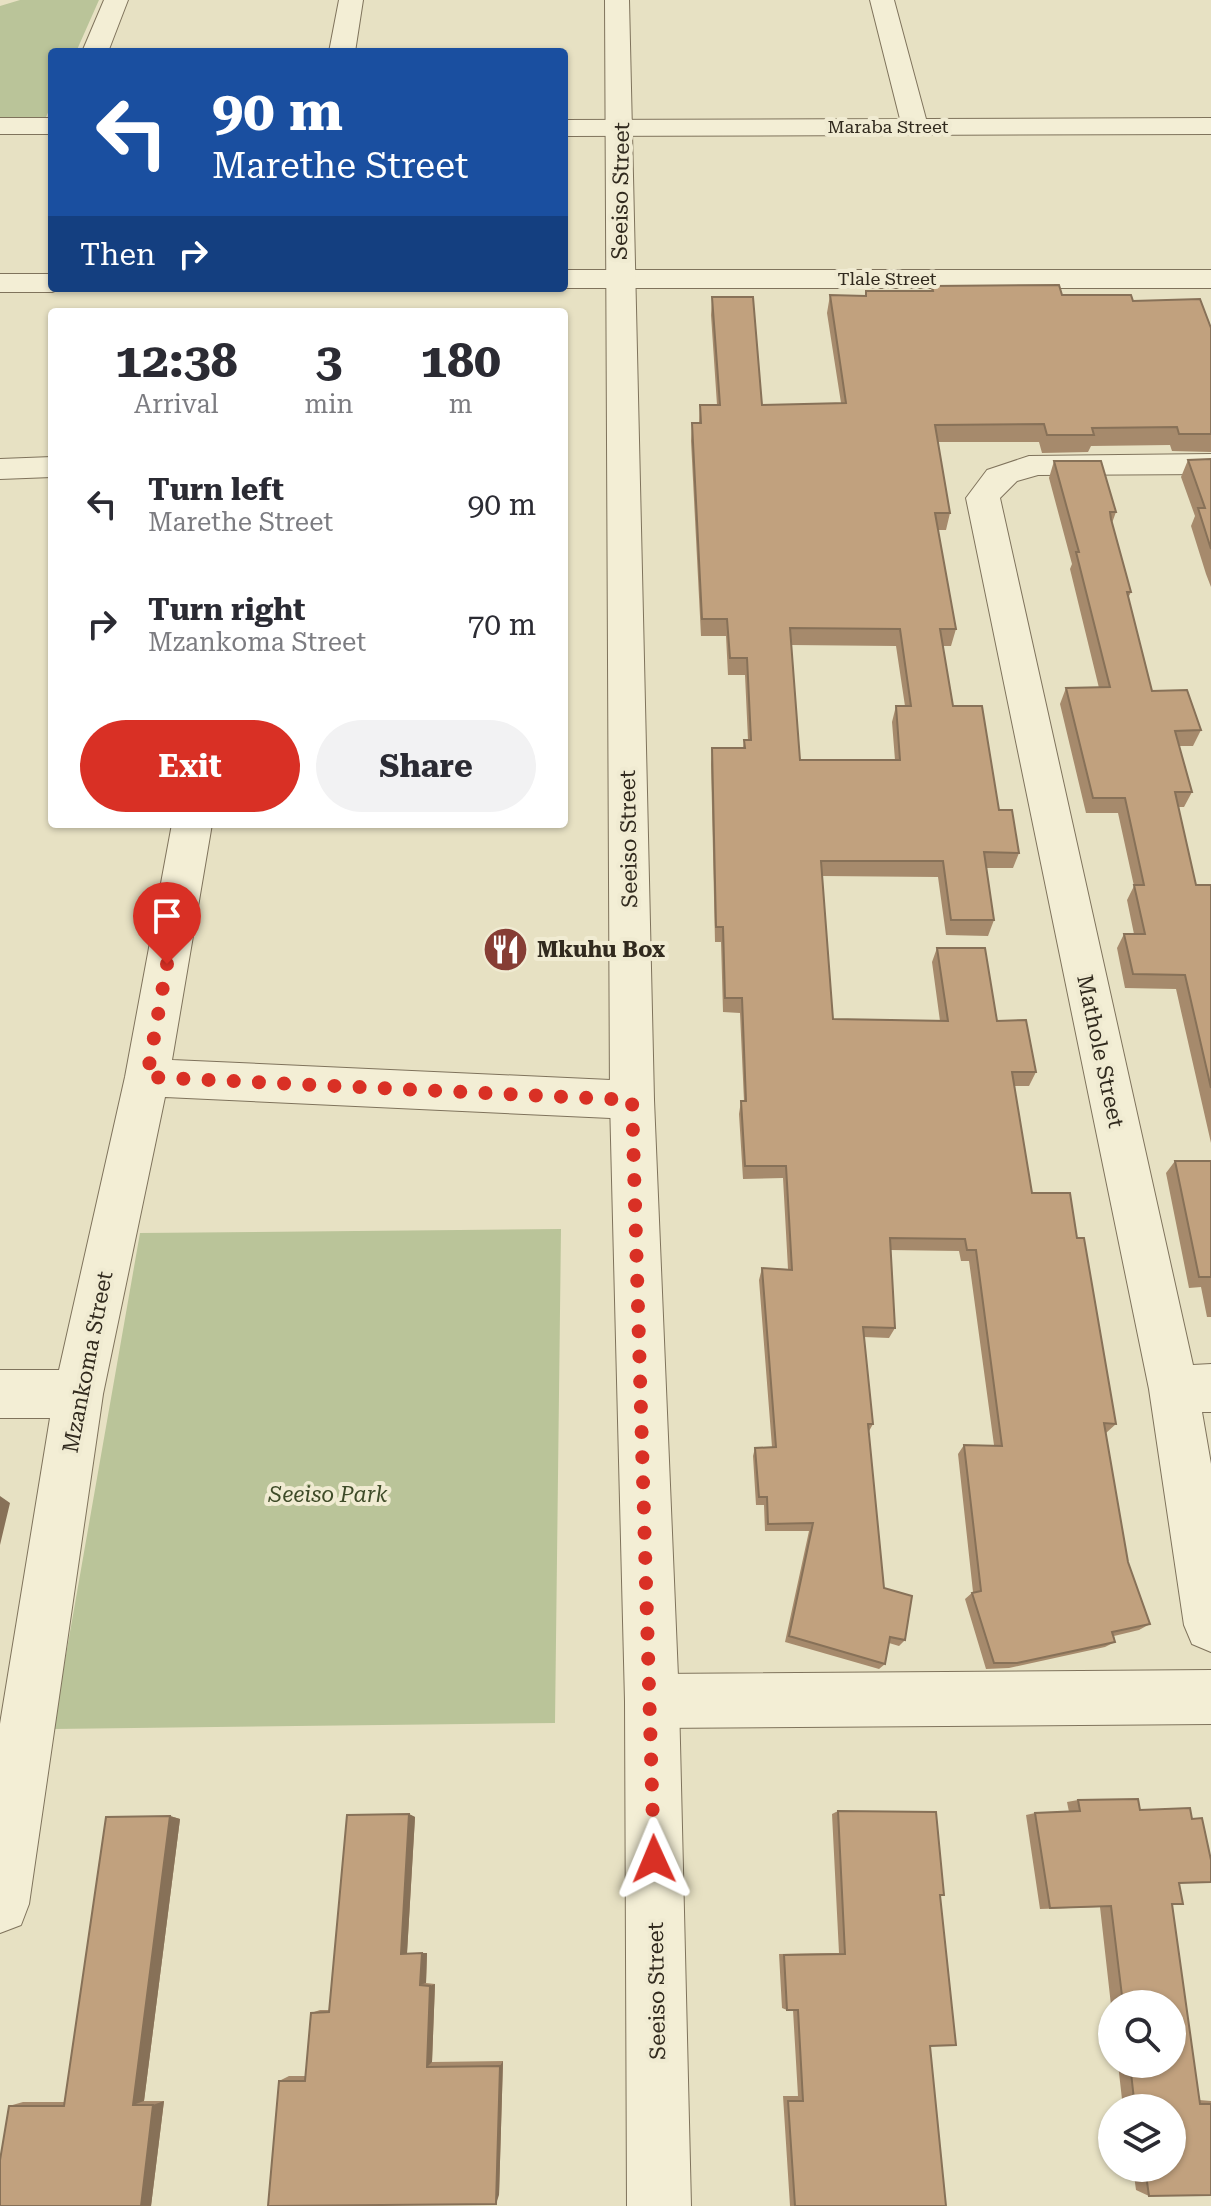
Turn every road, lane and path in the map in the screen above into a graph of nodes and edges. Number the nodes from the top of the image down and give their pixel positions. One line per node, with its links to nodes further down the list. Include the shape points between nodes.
1 (116, 0): 5 (street)
2 (351, 0): 6 (street)
3 (617, 0): 12 (street, Seeiso Street)
4 (882, 0): 10 (street)
5 (97, 48)
6 (343, 48)
7 (0, 126): 8 (street)
8 (48, 126)
9 (1211, 126): 10 (street, Maraba Street)
10 (915, 127): 12 (street, Maraba Street)
11 (568, 128): 12 (street, Maraba Street)
12 (621, 128): 14 (street, Seeiso Street)
13 (568, 279): 14 (street, Tlale Street)
14 (619, 279): 15 (street, Tlale Street); 23 (street, Seeiso Street)
15 (1211, 279)
16 (0, 283): 17 (street)
17 (48, 283)
18 (1211, 464): 24 (street, Mathole Street, via 1011,468 991,481 983,498)
19 (48, 467): 20 (street)
20 (0, 469)
21 (191, 828): 22 (street, Mzankoma Street)
22 (147, 1077): 23 (street); 26 (street, Mzankoma Street)
23 (632, 1100): 29 (street, Seeiso Street)
24 (1193, 1388): 27 (street, Mathole Street)
25 (0, 1394): 26 (street)
26 (78, 1394): 30 (street, Mzankoma Street)
27 (1211, 1625)
28 (1211, 1697): 29 (street)
29 (652, 1701): 31 (street, Seeiso Street)
30 (0, 1904)
31 (659, 2206)

